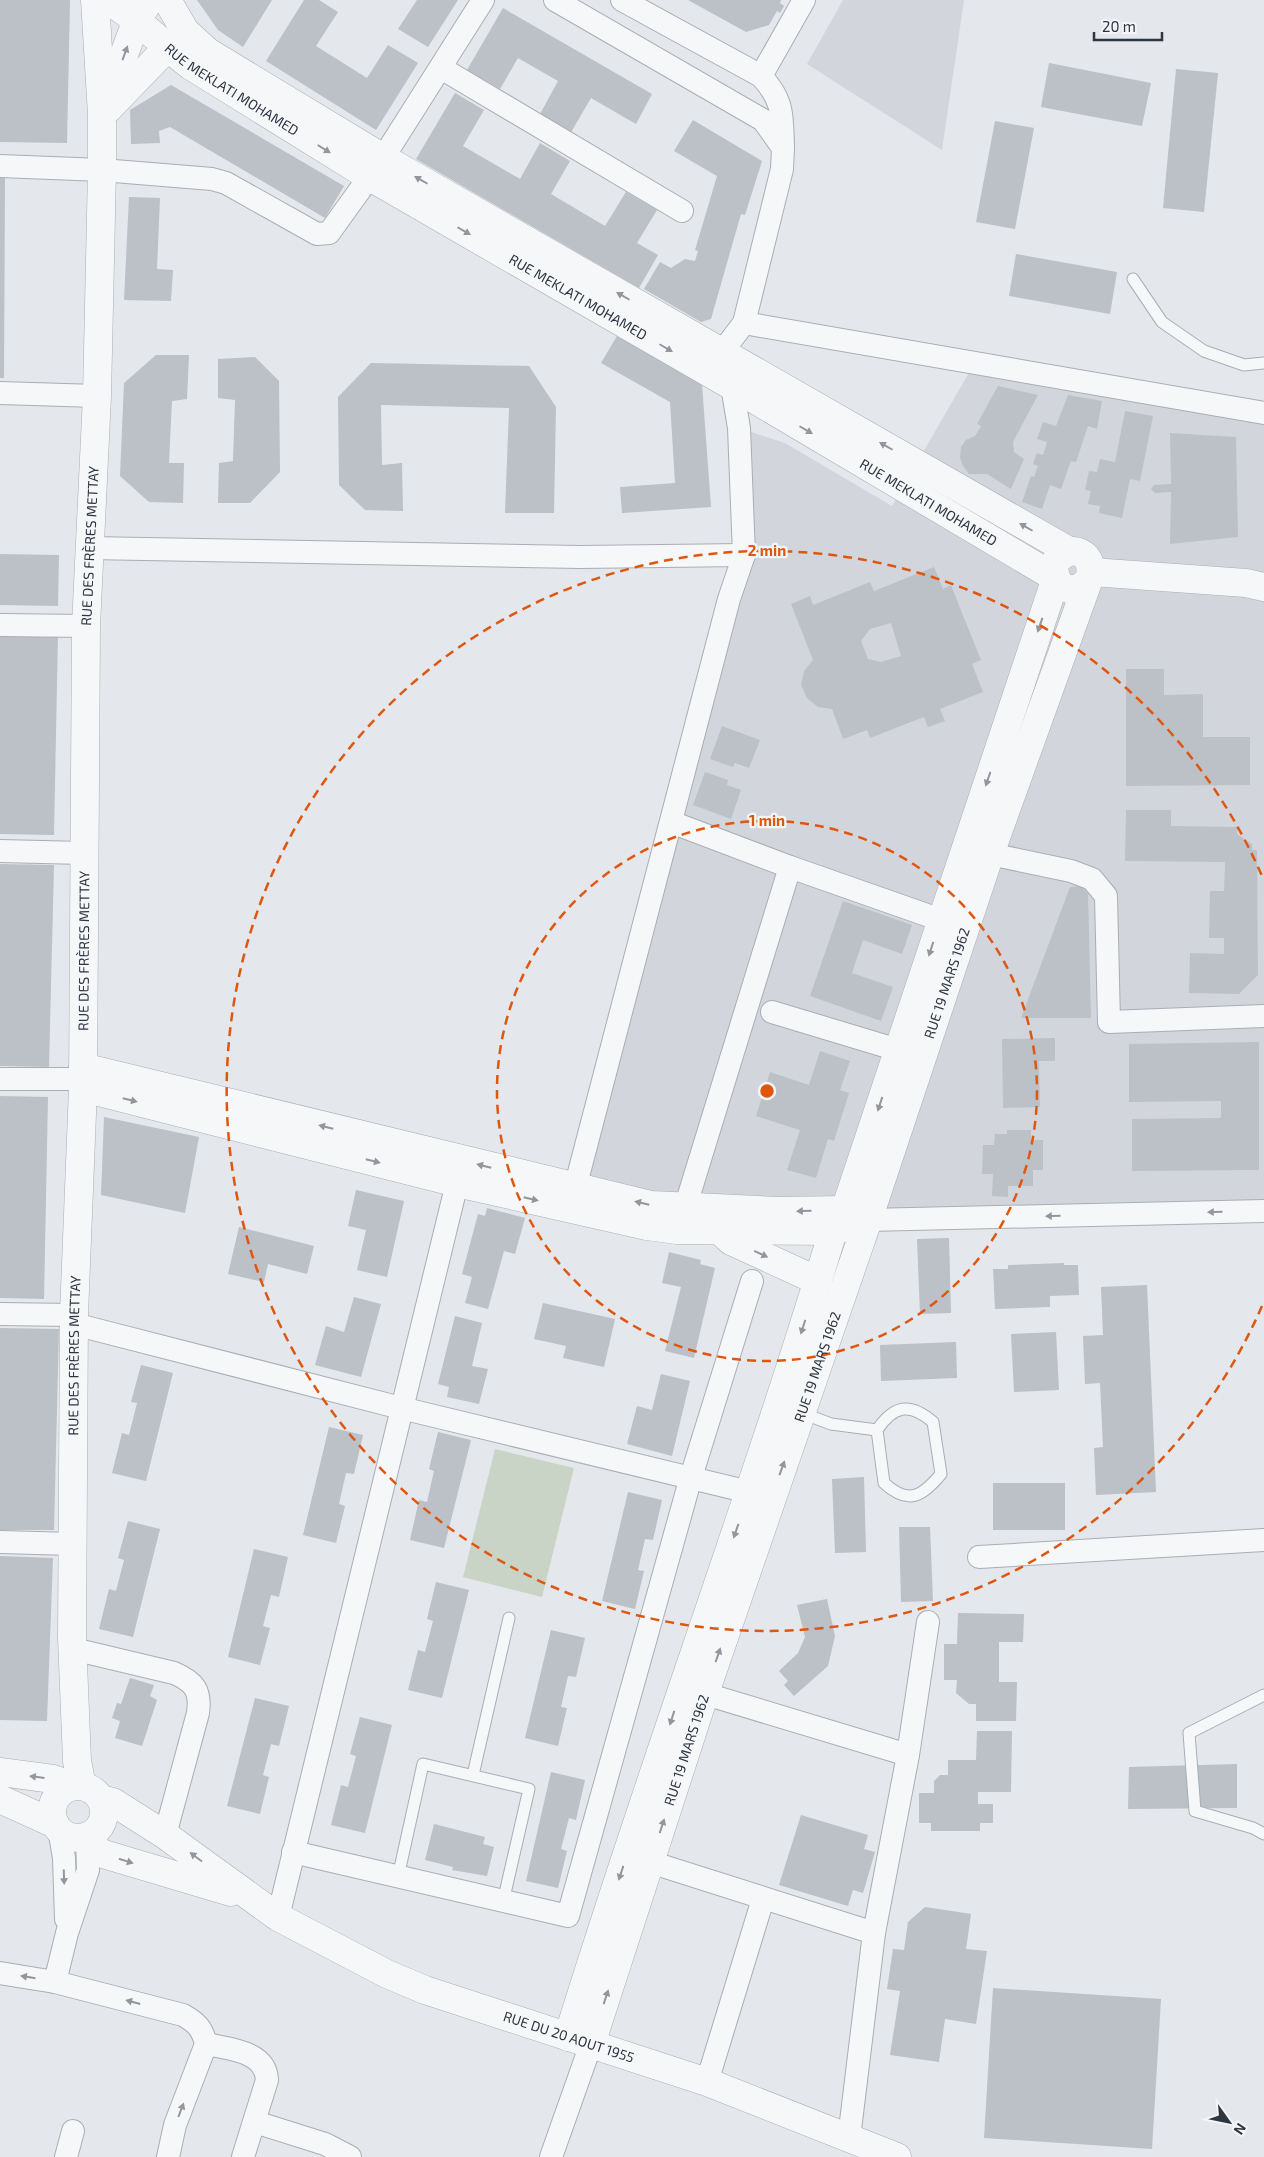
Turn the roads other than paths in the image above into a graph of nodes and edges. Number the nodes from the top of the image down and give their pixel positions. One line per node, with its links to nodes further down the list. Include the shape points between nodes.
1 (167, 0): 14 (street, RUE MEKLATI MOHAMED, via 185,31 208,52)
2 (483, 0): 9 (street)
3 (555, 0): 12 (street, via 763,120)
4 (622, 0): 10 (street)
5 (804, 0): 10 (street)
6 (105, 1): 7 (street, RUE MEKLATI MOHAMED); 11 (street, RUE DES FRÈRES METTAY)
7 (145, 6): 8 (street, RUE MEKLATI MOHAMED); 11 (street, one-way to 7)
8 (168, 48): 11 (street); 14 (street, RUE MEKLATI MOHAMED, one-way to 14, via 191,66)
9 (441, 68): 14 (street); 16 (street)
10 (760, 76): 12 (street, via 774,90 781,112)
11 (102, 115): 15 (street, RUE DES FRÈRES METTAY)
12 (783, 148): 18 (street, via 782,169)
13 (0, 166): 15 (street)
14 (376, 168): 15 (street, via 329,233 317,234 226,183 212,179); 19 (street, RUE MEKLATI MOHAMED, one-way to 14); 21 (street, RUE MEKLATI MOHAMED, one-way to 21)
15 (102, 170): 23 (street, RUE DES FRÈRES METTAY)
16 (682, 211)
17 (1133, 279): 20 (lane, via 1162,322 1204,351 1244,364)
18 (744, 323): 19 (street); 24 (street)
19 (722, 352): 26 (street, RUE MEKLATI MOHAMED, one-way to 19)
20 (1264, 363)
21 (732, 386): 27 (street, via 739,428); 29 (street, RUE MEKLATI MOHAMED, one-way to 29)
22 (0, 393): 23 (street)
23 (96, 396): 25 (street, RUE DES FRÈRES METTAY)
24 (1264, 413)
25 (89, 548): 27 (street, via 580,557); 32 (street, RUE DES FRÈRES METTAY)
26 (1069, 551): 28 (street, via 1086,556 1091,566); 29 (street, via 1057,559)
27 (744, 555): 33 (street, via 729,598)
28 (1090, 576): 29 (street, via 1082,586 1069,589 1059,584); 30 (street, via 1246,583); 36 (street, RUE 19 MARS 1962)
29 (1056, 578): 38 (street, RUE 19 MARS 1962, one-way to 38)
30 (1264, 587)
31 (0, 625): 32 (street)
32 (86, 626): 35 (street, RUE DES FRÈRES METTAY)
33 (671, 822): 37 (street); 45 (street)
34 (0, 851): 35 (street)
35 (84, 852): 42 (street, RUE DES FRÈRES METTAY)
36 (990, 854): 40 (street, via 1071,871 1092,879 1106,896 1108,1022); 48 (street, RUE 19 MARS 1962)
37 (790, 867): 38 (street); 46 (street)
38 (941, 920): 41 (street, RUE 19 MARS 1962, one-way to 41)
39 (772, 1012): 41 (street)
40 (1264, 1016)
41 (898, 1050): 48 (street, RUE 19 MARS 1962, one-way to 48)
42 (83, 1078): 43 (street); 44 (street, one-way to 44); 45 (street, one-way to 42); 53 (street, RUE DES FRÈRES METTAY)
43 (0, 1079)
44 (457, 1183): 49 (street, one-way to 49, via 647,1226); 54 (street)
45 (575, 1188): 46 (street, one-way to 45, via 650,1205)
46 (685, 1208): 48 (street, one-way to 46, via 779,1211)
47 (1264, 1211): 48 (street, one-way to 48)
48 (849, 1220): 49 (street); 51 (street, RUE 19 MARS 1962); 55 (street, RUE 19 MARS 1962)
49 (719, 1230): 51 (street, one-way to 51, via 731,1241)
50 (752, 1281): 57 (street)
51 (818, 1281): 58 (street, RUE 19 MARS 1962, one-way to 58)
52 (0, 1314): 53 (street)
53 (74, 1320): 54 (street); 61 (street, RUE DES FRÈRES METTAY)
54 (401, 1408): 57 (street); 77 (street)
55 (802, 1413): 56 (lane, via 831,1424); 58 (street, RUE 19 MARS 1962, one-way to 55)
56 (877, 1430): 56 (lane, via 884,1483 896,1494 914,1496 928,1490 941,1474 933,1422 920,1410 903,1409 886,1416)
57 (691, 1477): 58 (street); 82 (street, via 568,1916)
58 (760, 1495): 66 (street, RUE 19 MARS 1962)
59 (1264, 1540): 62 (street)
60 (0, 1542): 61 (street)
61 (73, 1544): 65 (street, RUE DES FRÈRES METTAY)
62 (979, 1558)
63 (509, 1618): 70 (lane)
64 (928, 1622): 68 (street)
65 (73, 1649): 71 (street, RUE DES FRÈRES METTAY, via 77,1761); 75 (street, via 174,1673 187,1678 197,1688 200,1700 198,1713)
66 (693, 1690): 68 (street); 78 (street, RUE 19 MARS 1962, one-way to 66); 88 (street, RUE 19 MARS 1962, one-way to 88)
67 (1264, 1695): 74 (lane, via 1189,1733 1195,1810)
68 (908, 1755): 85 (street)
69 (0, 1772): 71 (street, RUE DU 20 AOUT 1955, one-way to 69, via 53,1779)
70 (473, 1775): 79 (lane, via 423,1764); 82 (lane, via 529,1788)
71 (85, 1791): 73 (street, via 61,1793 55,1801 53,1815); 75 (street, RUE DU 20 AOUT 1955, via 113,1802); 76 (street, via 104,1808 100,1825)
72 (0, 1800): 73 (street)
73 (57, 1826): 76 (street, via 71,1836); 84 (street, one-way to 84, via 64,1858)
74 (1264, 1834)
75 (165, 1835): 80 (street, RUE DU 20 AOUT 1955, one-way to 75)
76 (87, 1836): 80 (street, one-way to 80, via 100,1853); 84 (street, via 88,1870)
77 (293, 1852): 79 (street); 83 (street)
78 (650, 1862): 81 (street); 88 (street, RUE 19 MARS 1962, one-way to 78)
79 (398, 1877): 82 (street)
80 (249, 1897): 83 (street, RUE DU 20 AOUT 1955)
81 (763, 1899): 85 (street); 90 (street)
82 (504, 1902)
83 (278, 1917): 88 (street, RUE DU 20 AOUT 1955, via 417,1987)
84 (67, 1932): 87 (street)
85 (874, 1933): 93 (street)
86 (0, 1973): 87 (street, one-way to 86)
87 (55, 1982): 89 (street, one-way to 87, via 196,2022 184,2015)
88 (580, 2040): 90 (street, RUE DU 20 AOUT 1955); 98 (street, RUE 19 MARS 1962)
89 (206, 2044): 91 (street, via 249,2054 264,2065 267,2080); 95 (street, one-way to 89, via 175,2125)
90 (707, 2082): 93 (street, RUE DU 20 AOUT 1955)
91 (255, 2122): 96 (street); 97 (street, via 325,2144)
92 (73, 2131): 94 (street)
93 (849, 2138): 99 (street, RUE DU 20 AOUT 1955)
94 (66, 2157)
95 (168, 2157)
96 (243, 2157)
97 (350, 2157)
98 (552, 2157)
99 (897, 2157)

